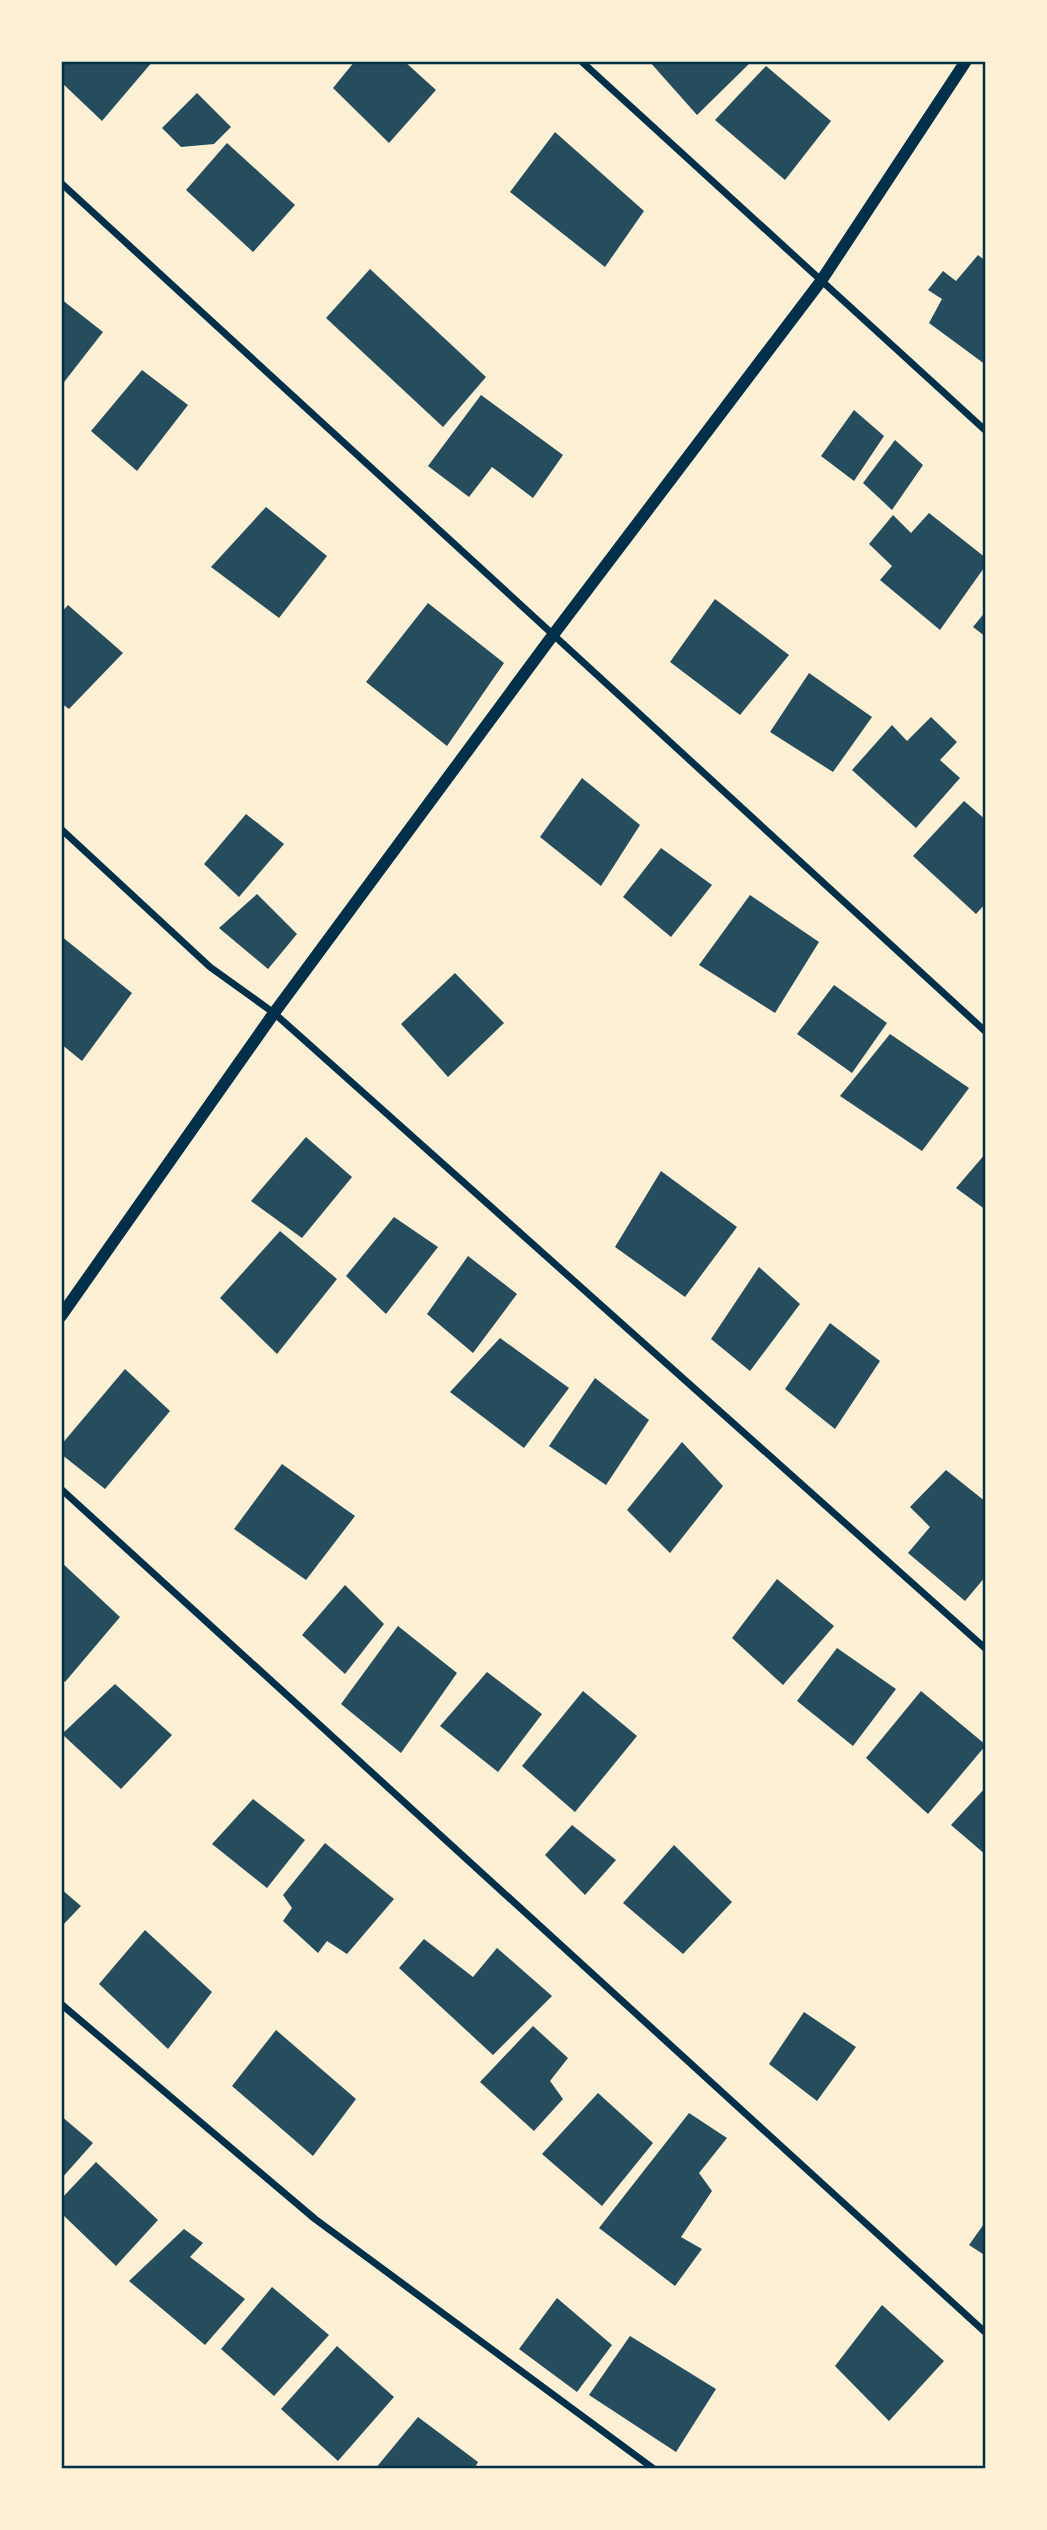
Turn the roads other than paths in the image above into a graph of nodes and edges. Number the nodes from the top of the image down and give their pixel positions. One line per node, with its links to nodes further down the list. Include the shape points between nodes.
1 (581, 61): 4 (street)
2 (966, 61): 4 (street)
3 (61, 183): 6 (street)
4 (821, 281): 5 (street); 6 (street)
5 (986, 431)
6 (553, 635): 8 (street); 9 (street)
7 (61, 829): 8 (street, via 210,967)
8 (274, 1013): 10 (street); 12 (street)
9 (986, 1032)
10 (61, 1316)
11 (61, 1489): 14 (street)
12 (986, 1649)
13 (61, 2004): 15 (street, via 315,2220)
14 (986, 2333)
15 (654, 2469)

